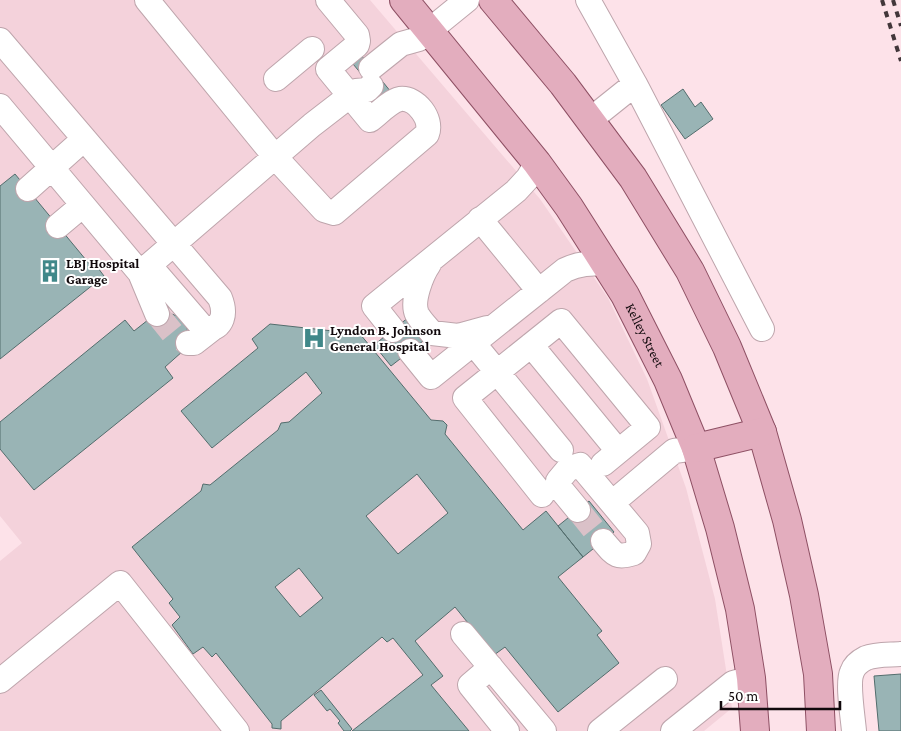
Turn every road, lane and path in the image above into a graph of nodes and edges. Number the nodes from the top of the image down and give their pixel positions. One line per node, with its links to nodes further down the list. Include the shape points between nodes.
1 (328, 0): 11 (street, via 356,34 358,41 328,69)
2 (404, 0): 7 (main road, Kelley Street)
3 (467, 0): 7 (street)
4 (493, 0): 14 (main road)
5 (588, 0): 12 (street)
6 (157, 3): 16 (street)
7 (424, 35): 11 (street, via 410,55); 17 (main road, Kelley Street)
8 (0, 40): 15 (street)
9 (312, 49): 10 (street)
10 (276, 79)
11 (365, 82): 16 (street); 16 (street, via 370,120 397,100 405,99 413,102 427,118 427,134 334,213 324,210)
12 (635, 84): 14 (street); 32 (street)
13 (0, 106): 18 (street)
14 (590, 120): 39 (main road, via 633,178 690,271 727,347)
15 (84, 139): 18 (street); 23 (street)
16 (276, 158): 23 (street)
17 (537, 163): 21 (street, via 516,191); 25 (main road, Kelley Street)
18 (53, 168): 19 (street); 20 (street)
19 (28, 189)
20 (83, 205): 22 (street); 26 (street)
21 (480, 219): 24 (street); 27 (street)
22 (58, 226)
23 (174, 242): 26 (street); 31 (street, via 220,298 225,309 220,323)
24 (436, 254): 30 (street, via 422,273 416,295 416,313 432,333 458,336); 33 (street, via 374,306)
25 (606, 264): 27 (street, via 587,262 575,265); 40 (main road, Kelley Street, via 668,380)
26 (144, 269): 28 (street); 31 (street, via 205,330)
27 (542, 289): 29 (street, via 562,310); 30 (street)
28 (157, 314)
29 (561, 321): 36 (street); 36 (street, via 648,426 611,458)
30 (500, 324): 35 (street)
31 (212, 329): 34 (street, via 194,343)
32 (762, 329)
33 (393, 330)
34 (188, 343)
35 (474, 344): 37 (street, via 431,377); 38 (street)
36 (531, 345): 38 (street)
37 (410, 351)
38 (497, 372): 41 (street); 42 (street, via 465,398)
39 (762, 432): 40 (main road); 58 (main road, via 804,595 818,674)
40 (696, 448): 43 (street, via 674,451); 49 (main road, Kelley Street, via 740,608)
41 (561, 450)
42 (542, 495)
43 (612, 503): 44 (street, via 580,466 574,466 558,481); 45 (street, via 637,534 639,544 634,553 623,557 613,554)
44 (578, 510)
45 (603, 541)
46 (463, 634): 48 (street)
47 (901, 654): 59 (street, via 864,659 851,672)
48 (491, 667): 53 (street, via 470,685); 54 (street)
49 (751, 678): 56 (street, via 733,683); 57 (main road, Kelley Street)
50 (665, 679): 55 (street)
51 (0, 682): 52 (street, via 120,583)
52 (238, 731)
53 (507, 731)
54 (544, 731)
55 (600, 731)
56 (673, 731)
57 (755, 731)
58 (821, 731)
59 (854, 731)

